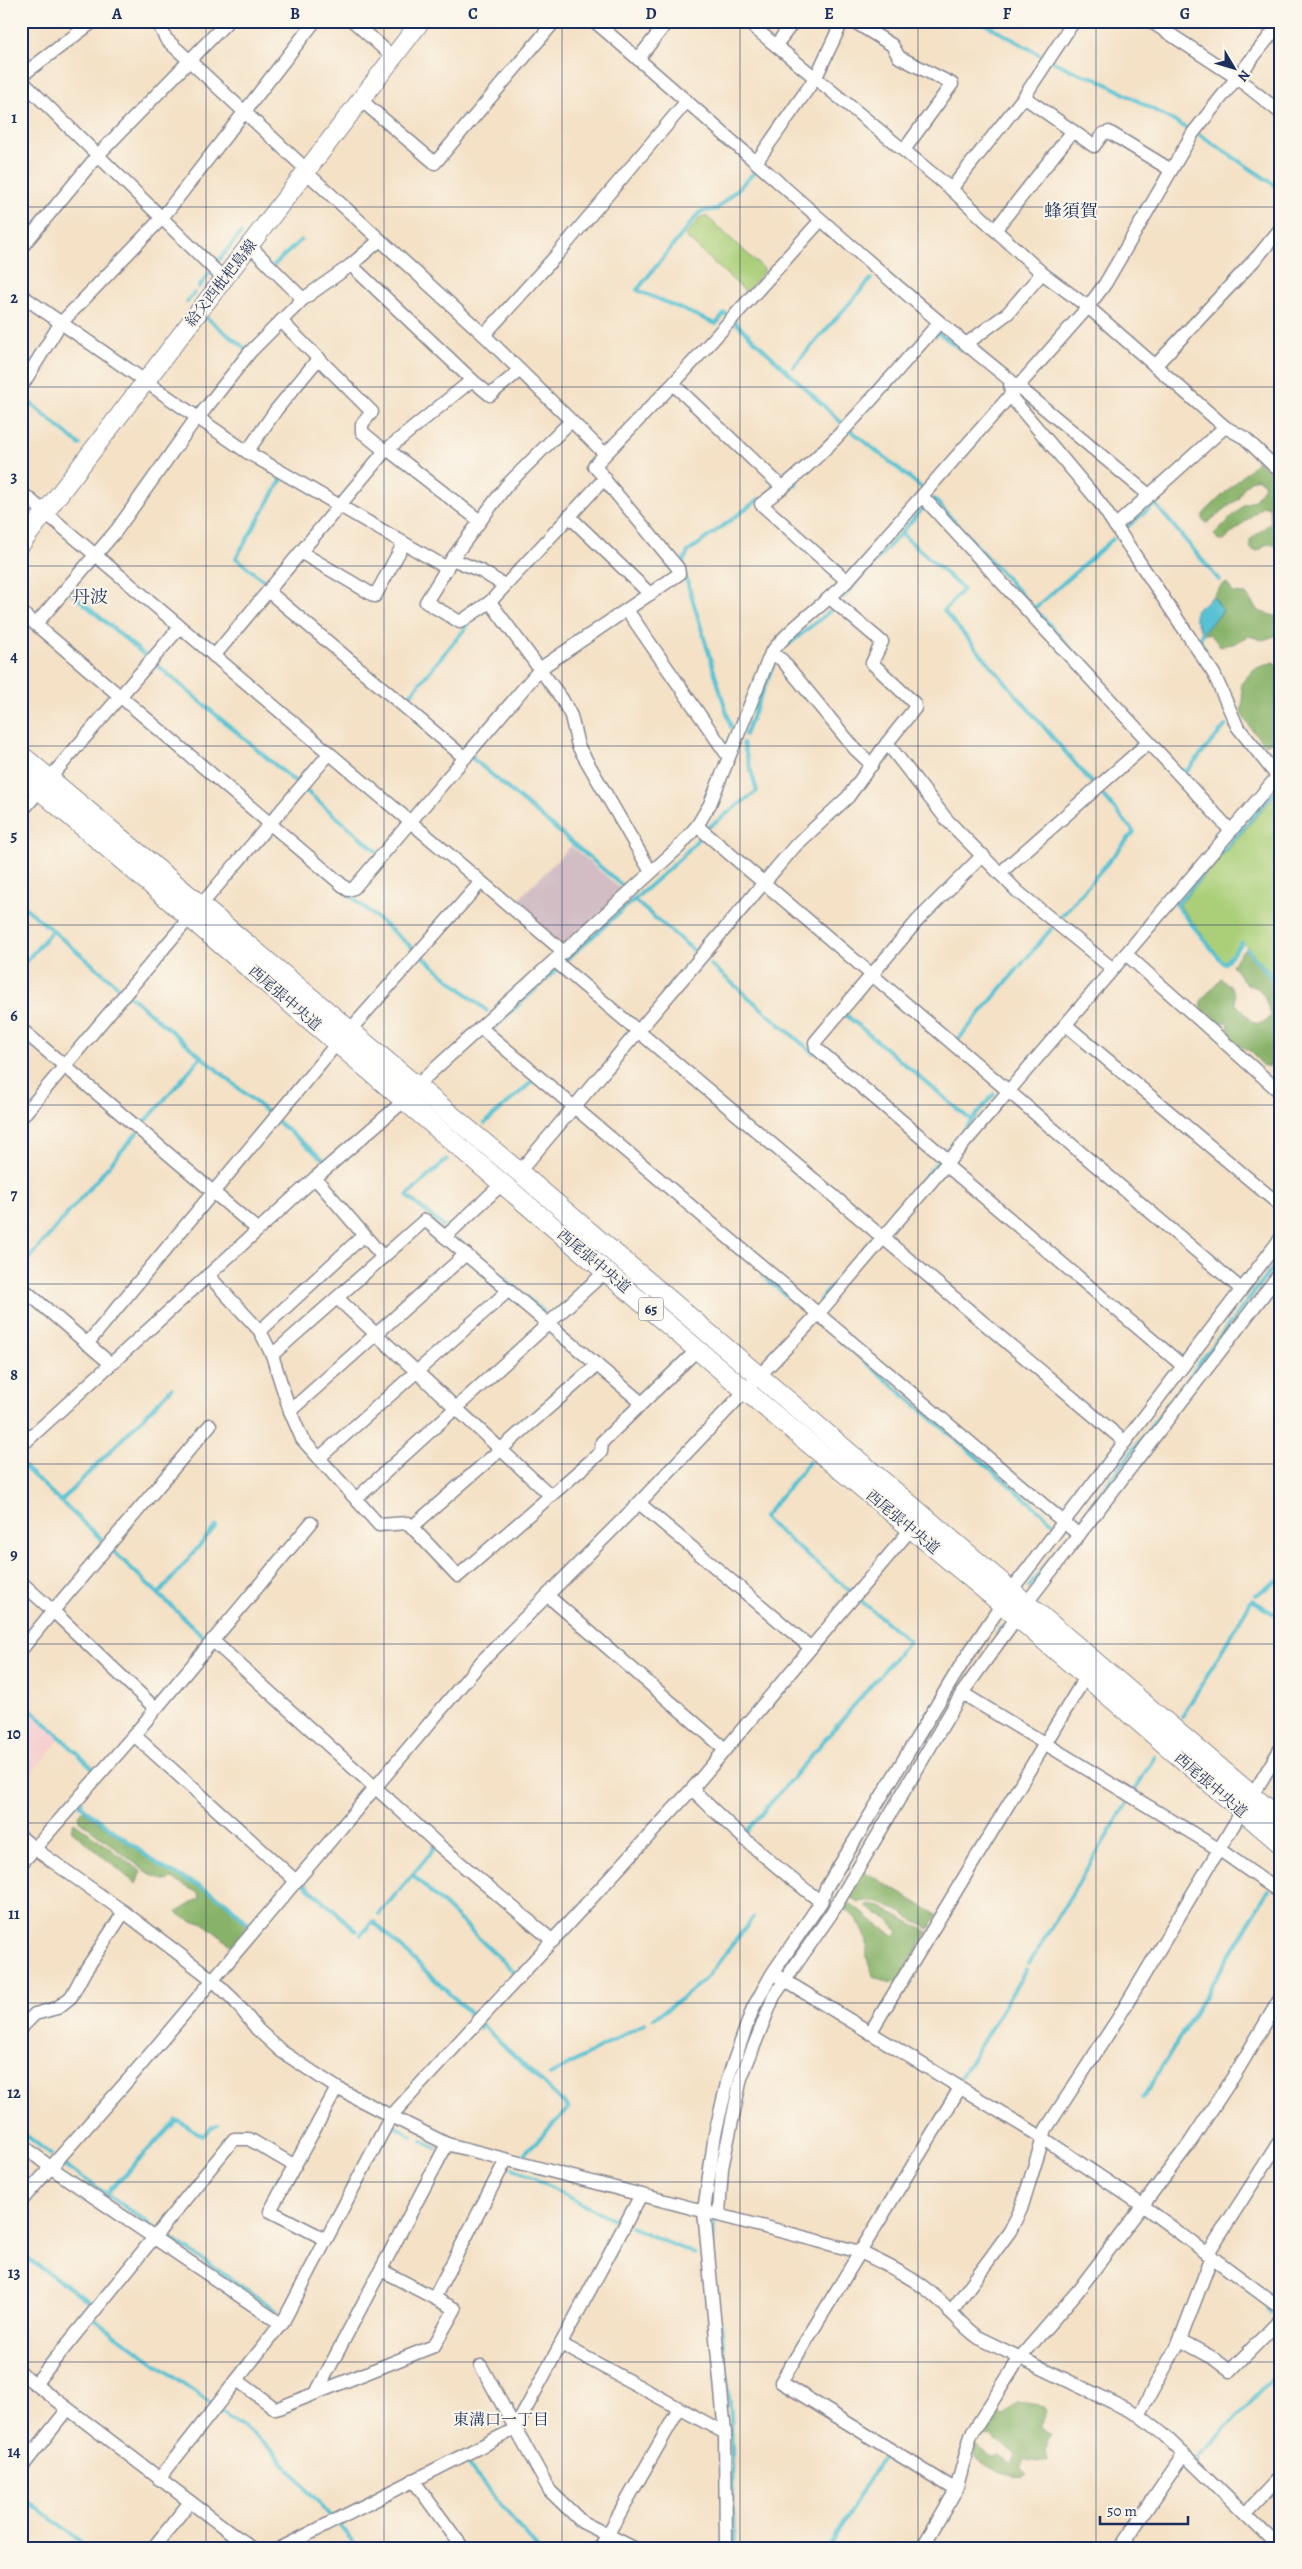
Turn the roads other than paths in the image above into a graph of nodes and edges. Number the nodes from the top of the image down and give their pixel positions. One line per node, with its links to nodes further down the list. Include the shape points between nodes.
1 (94, 21): 21 (street)
2 (157, 21): 20 (street, via 166,39)
3 (228, 21): 20 (street)
4 (315, 21): 27 (street)
5 (353, 21): 18 (street)
6 (421, 21): 18 (main road, 給父西枇杷島線)
7 (555, 21): 25 (street, via 435,163)
8 (594, 21): 19 (street)
9 (668, 21): 19 (street)
10 (746, 21): 17 (street)
11 (794, 21): 17 (street)
12 (839, 21): 22 (street, via 841,24)
13 (853, 21): 30 (street, via 892,45 898,57 952,84)
14 (1074, 21): 24 (street)
15 (1150, 21): 23 (street)
16 (1281, 22): 23 (street)
17 (776, 45): 22 (street)
18 (394, 58): 25 (main road, 給父西枇杷島線)
19 (638, 59): 26 (street)
20 (190, 61): 27 (street); 31 (street)
21 (21, 78): 31 (street)
22 (816, 78): 30 (street); 32 (street)
23 (1237, 78): 28 (street); 33 (street, via 1194,133)
24 (1024, 97): 29 (street); 35 (street)
25 (362, 101): 34 (main road, 給父西枇杷島線)
26 (687, 101): 32 (street); 52 (street, via 555,257)
27 (244, 113): 34 (street); 36 (street)
28 (1281, 113)
29 (1073, 131): 33 (street, via 1094,146 1103,134 1109,132); 39 (street)
30 (904, 150): 35 (street)
31 (98, 155): 36 (street); 42 (street)
32 (757, 161): 37 (street)
33 (1171, 170): 48 (street, via 1105,284)
34 (307, 172): 40 (street); 41 (main road, 給父西枇杷島線)
35 (951, 189): 39 (street)
36 (162, 218): 45 (street); 51 (street)
37 (820, 221): 50 (street); 59 (street)
38 (1281, 228): 55 (street)
39 (995, 230): 44 (street)
40 (380, 240): 43 (street); 52 (street)
41 (250, 246): 45 (main road, 給父西枇杷島線); 47 (street)
42 (21, 248)
43 (351, 265): 47 (street); 57 (street)
44 (1042, 273): 48 (street); 53 (street, via 1008,313)
45 (224, 279): 58 (main road, 給父西枇杷島線)
46 (21, 295): 51 (street)
47 (302, 299): 49 (street)
48 (1088, 307): 55 (street); 61 (street)
49 (281, 321): 54 (street); 62 (street, via 250,352)
50 (939, 323): 53 (street); 70 (street, via 846,426)
51 (60, 324): 58 (street); 60 (street)
52 (484, 335): 56 (street)
53 (966, 344): 61 (street)
54 (319, 358): 65 (street, via 372,412 362,424 362,432); 66 (street, via 276,410)
55 (1155, 366): 64 (street)
56 (519, 371): 57 (street, via 490,395); 63 (street)
57 (472, 380): 65 (street)
58 (146, 381): 62 (street); 75 (main road, 給父西枇杷島線)
59 (672, 384): 67 (street); 70 (street)
60 (21, 388)
61 (1014, 388): 72 (street); 73 (street); 78 (street)
62 (197, 417): 66 (street); 82 (street)
63 (572, 421): 67 (street); 77 (street, via 506,486)
64 (1225, 426): 68 (street, via 1245,438); 72 (street)
65 (386, 450): 74 (street); 77 (street)
66 (247, 452): 74 (street)
67 (606, 454): 69 (street, via 594,466)
68 (1279, 469)
69 (604, 479): 76 (street); 87 (street, via 678,568 679,574)
70 (784, 488): 84 (street, via 761,504)
71 (21, 492): 75 (street)
72 (1149, 495): 78 (street)
73 (922, 496): 84 (street); 99 (street)
74 (340, 507): 80 (street); 81 (street)
75 (45, 513): 79 (main road, 給父西枇杷島線); 82 (street)
76 (569, 516): 85 (street); 87 (street)
77 (480, 521): 83 (street)
78 (1115, 526): 106 (street, via 1214,674 1237,726)
79 (21, 544)
80 (404, 544): 81 (street, via 375,596); 83 (street)
81 (302, 553): 86 (street)
82 (96, 555): 92 (street); 93 (street)
83 (449, 563): 85 (street, via 481,571); 89 (street, via 426,602 460,622)
84 (847, 581): 88 (street)
85 (504, 586): 89 (street)
86 (269, 592): 95 (street); 103 (street)
87 (650, 594): 90 (street)
88 (830, 599): 94 (street, via 782,638); 98 (street, via 882,642 872,663 916,708)
89 (490, 602): 96 (street)
90 (627, 610): 96 (street); 102 (street)
91 (21, 612): 92 (street)
92 (36, 624): 97 (street)
93 (180, 627): 95 (street); 97 (street)
94 (771, 653): 102 (street); 104 (street, via 782,660)
95 (214, 656): 100 (street)
96 (541, 668): 103 (street); 114 (street, via 571,716 582,753)
97 (122, 695): 107 (street); 110 (street)
98 (886, 743): 104 (street); 113 (street, via 947,820)
99 (1148, 743): 112 (street); 115 (street)
100 (330, 754): 109 (street); 110 (street)
101 (21, 755): 107 (main road, 西尾張中央道 / 65)
102 (728, 756): 111 (street)
103 (465, 758): 109 (street)
104 (872, 766): 117 (street, via 848,797 795,846)
105 (21, 774): 107 (main road, 西尾張中央道 / 65)
106 (1279, 779): 112 (street)
107 (45, 784): 108 (street); 118 (main road, 西尾張中央道 / 65)
108 (21, 812)
109 (410, 822): 110 (street, via 354,888 348,890); 116 (street)
110 (271, 823): 118 (street)
111 (698, 826): 114 (street); 117 (street)
112 (1231, 831): 119 (street)
113 (983, 855): 115 (street); 122 (street, via 918,920)
114 (651, 872): 120 (street)
115 (1000, 874): 121 (street)
116 (481, 882): 120 (street); 127 (street)
117 (764, 883): 122 (street); 126 (street)
118 (196, 911): 127 (main road, 西尾張中央道 / 65); 128 (street)
119 (1126, 954): 121 (street); 131 (street)
120 (559, 956): 124 (street); 126 (street)
121 (1113, 969): 123 (street)
122 (871, 974): 129 (street); 134 (street, via 815,1042 816,1048)
123 (1066, 1025): 129 (street); 139 (street)
124 (481, 1028): 130 (street); 132 (street)
125 (21, 1029): 128 (street)
126 (638, 1031): 132 (street); 143 (street)
127 (344, 1036): 130 (main road, 西尾張中央道 / 65); 138 (street)
128 (65, 1066): 133 (street); 138 (street)
129 (1009, 1092): 134 (street); 152 (street)
130 (410, 1093): 135 (main road, 西尾張中央道 / 65); 136 (street); 137 (main road, 西尾張中央道 / 65)
131 (1281, 1093)
132 (574, 1107): 135 (street); 154 (street)
133 (21, 1118)
134 (947, 1163): 143 (street); 163 (street)
135 (519, 1172): 165 (main road, 西尾張中央道 / 65)
136 (316, 1178): 140 (street); 141 (street)
137 (503, 1183): 142 (street); 147 (main road, 西尾張中央道 / 65)
138 (214, 1192): 140 (street); 158 (street)
139 (1281, 1206)
140 (258, 1230): 149 (street)
141 (364, 1236): 146 (street); 156 (street)
142 (445, 1237): 145 (street); 146 (street, via 425,1220)
143 (883, 1238): 154 (street); 171 (street)
144 (1281, 1238): 152 (street)
145 (466, 1254): 151 (street); 157 (street)
146 (382, 1258): 153 (street)
147 (606, 1271): 155 (street); 159 (main road, 西尾張中央道 / 65)
148 (1281, 1272): 182 (street)
149 (208, 1275): 156 (street); 161 (street)
150 (21, 1287): 158 (street)
151 (509, 1290): 155 (street); 164 (street)
152 (1241, 1290): 163 (street)
153 (337, 1298): 157 (street); 160 (street)
154 (819, 1313): 165 (street); 178 (street)
155 (549, 1323): 162 (street); 168 (street)
156 (260, 1331): 160 (street)
157 (376, 1334): 164 (street); 169 (street)
158 (87, 1344): 161 (street)
159 (698, 1349): 166 (main road, 西尾張中央道 / 65); 167 (street)
160 (272, 1355): 169 (street)
161 (111, 1364): 172 (street)
162 (598, 1365): 167 (street); 173 (street)
163 (1183, 1366): 171 (street)
164 (416, 1372): 168 (street); 174 (street)
165 (760, 1377): 166 (street); 185 (main road, 西尾張中央道 / 65)
166 (746, 1391): 177 (street); 181 (main road, 西尾張中央道 / 65)
167 (642, 1403): 175 (street, via 602,1442 600,1452)
168 (456, 1408): 173 (street); 176 (street)
169 (290, 1411): 174 (street, via 302,1439)
170 (210, 1425): 186 (street)
171 (1125, 1442): 178 (street)
172 (21, 1446)
173 (500, 1449): 175 (street); 180 (street)
174 (319, 1458): 176 (street)
175 (550, 1496): 180 (street, via 458,1576)
176 (356, 1499): 180 (street, via 379,1525 408,1523)
177 (639, 1503): 184 (street); 188 (street)
178 (1064, 1522): 182 (street); 185 (street)
179 (311, 1523): 187 (street)
180 (412, 1528)
181 (911, 1529): 185 (main road, 西尾張中央道 / 65); 188 (street)
182 (1079, 1535): 185 (street)
183 (21, 1582): 186 (street)
184 (548, 1596): 196 (street); 197 (street, via 482,1661)
185 (1014, 1605): 190 (main road, 西尾張中央道 / 65); 191 (street); 199 (main road, 西尾張中央道 / 65); 208 (street, via 961,1665 826,1888)
186 (53, 1611): 189 (street); 192 (street)
187 (212, 1640): 192 (street); 197 (street)
188 (811, 1648): 196 (street)
189 (21, 1650)
190 (1086, 1676): 194 (street); 199 (main road, 西尾張中央道 / 65)
191 (962, 1694): 194 (street); 213 (street, via 831,1914)
192 (156, 1708): 193 (street)
193 (134, 1735): 203 (street); 206 (street)
194 (1045, 1744): 204 (street); 216 (street)
195 (1281, 1748): 199 (street)
196 (725, 1749): 198 (street)
197 (375, 1788): 206 (street); 210 (street)
198 (692, 1789): 208 (street, via 778,1870); 210 (street)
199 (1247, 1803): 200 (main road, 西尾張中央道 / 65); 202 (main road, 西尾張中央道 / 65); 204 (street)
200 (1281, 1820)
201 (21, 1836): 203 (street)
202 (1281, 1844)
203 (34, 1849): 205 (street); 209 (street)
204 (1220, 1850): 207 (street); 220 (street)
205 (21, 1864)
206 (296, 1882): 212 (street)
207 (1281, 1893)
208 (821, 1902): 211 (street)
209 (124, 1912): 212 (street); 215 (street, via 71,1997 56,2008 35,2014)
210 (553, 1941): 219 (street)
211 (772, 1974): 213 (street); 230 (street, via 753,2008 729,2075 715,2134)
212 (213, 1980): 217 (street, via 234,2000 256,2029 281,2051); 226 (street)
213 (784, 1981): 216 (street); 231 (street, via 774,1996 741,2078 722,2168)
214 (1281, 1997): 229 (street, via 1237,2071)
215 (21, 2028)
216 (870, 2033): 218 (street)
217 (337, 2088): 219 (street); 225 (street)
218 (960, 2088): 220 (street); 234 (street)
219 (391, 2116): 223 (street); 233 (street)
220 (1043, 2138): 229 (street); 239 (street, via 1021,2209 1010,2231)
221 (1281, 2139): 235 (street)
222 (21, 2144): 226 (street)
223 (447, 2144): 224 (street); 236 (street)
224 (506, 2160): 227 (street); 237 (street)
225 (294, 2166): 232 (street, via 249,2139 234,2139); 233 (street, via 270,2211)
226 (50, 2167): 228 (street); 232 (street)
227 (641, 2195): 230 (street); 243 (street)
228 (21, 2201)
229 (1142, 2205): 235 (street); 244 (street, via 1077,2292)
230 (704, 2210): 231 (street); 254 (street)
231 (719, 2214): 234 (street)
232 (154, 2238): 241 (street); 248 (street)
233 (325, 2240): 241 (street)
234 (860, 2252): 239 (street, via 922,2286); 260 (street, via 781,2382)
235 (1210, 2254): 238 (street); 242 (street)
236 (380, 2270): 237 (street); 249 (street)
237 (434, 2298): 249 (street, via 455,2309 434,2346)
238 (1278, 2300): 240 (street, via 1272,2308)
239 (950, 2313): 244 (street, via 962,2327)
240 (1281, 2319): 242 (street, via 1230,2371)
241 (281, 2324): 247 (street)
242 (1180, 2340): 252 (street)
243 (561, 2344): 251 (street); 253 (street)
244 (1019, 2359): 252 (street); 260 (street, via 971,2435)
245 (481, 2366): 253 (street)
246 (21, 2373): 248 (street)
247 (237, 2380): 249 (street, via 276,2409); 258 (street)
248 (35, 2384): 250 (street)
249 (316, 2394)
250 (68, 2409): 256 (street); 258 (street)
251 (679, 2409): 254 (street); 263 (street)
252 (1139, 2415): 255 (street)
253 (515, 2429): 259 (street); 263 (street, via 550,2492 582,2522)
254 (725, 2433): 270 (street)
255 (1184, 2454): 262 (street); 272 (street)
256 (21, 2468)
257 (1281, 2476): 262 (street)
258 (159, 2479): 261 (street)
259 (414, 2480): 266 (street); 267 (street)
260 (956, 2490): 271 (street)
261 (190, 2502): 264 (street); 265 (street)
262 (1245, 2514): 273 (street)
263 (609, 2535): 268 (street); 269 (street)
264 (153, 2548)
265 (251, 2548)
266 (281, 2548)
267 (464, 2548)
268 (600, 2548)
269 (634, 2548)
270 (726, 2548)
271 (922, 2548)
272 (1120, 2548)
273 (1280, 2548)

